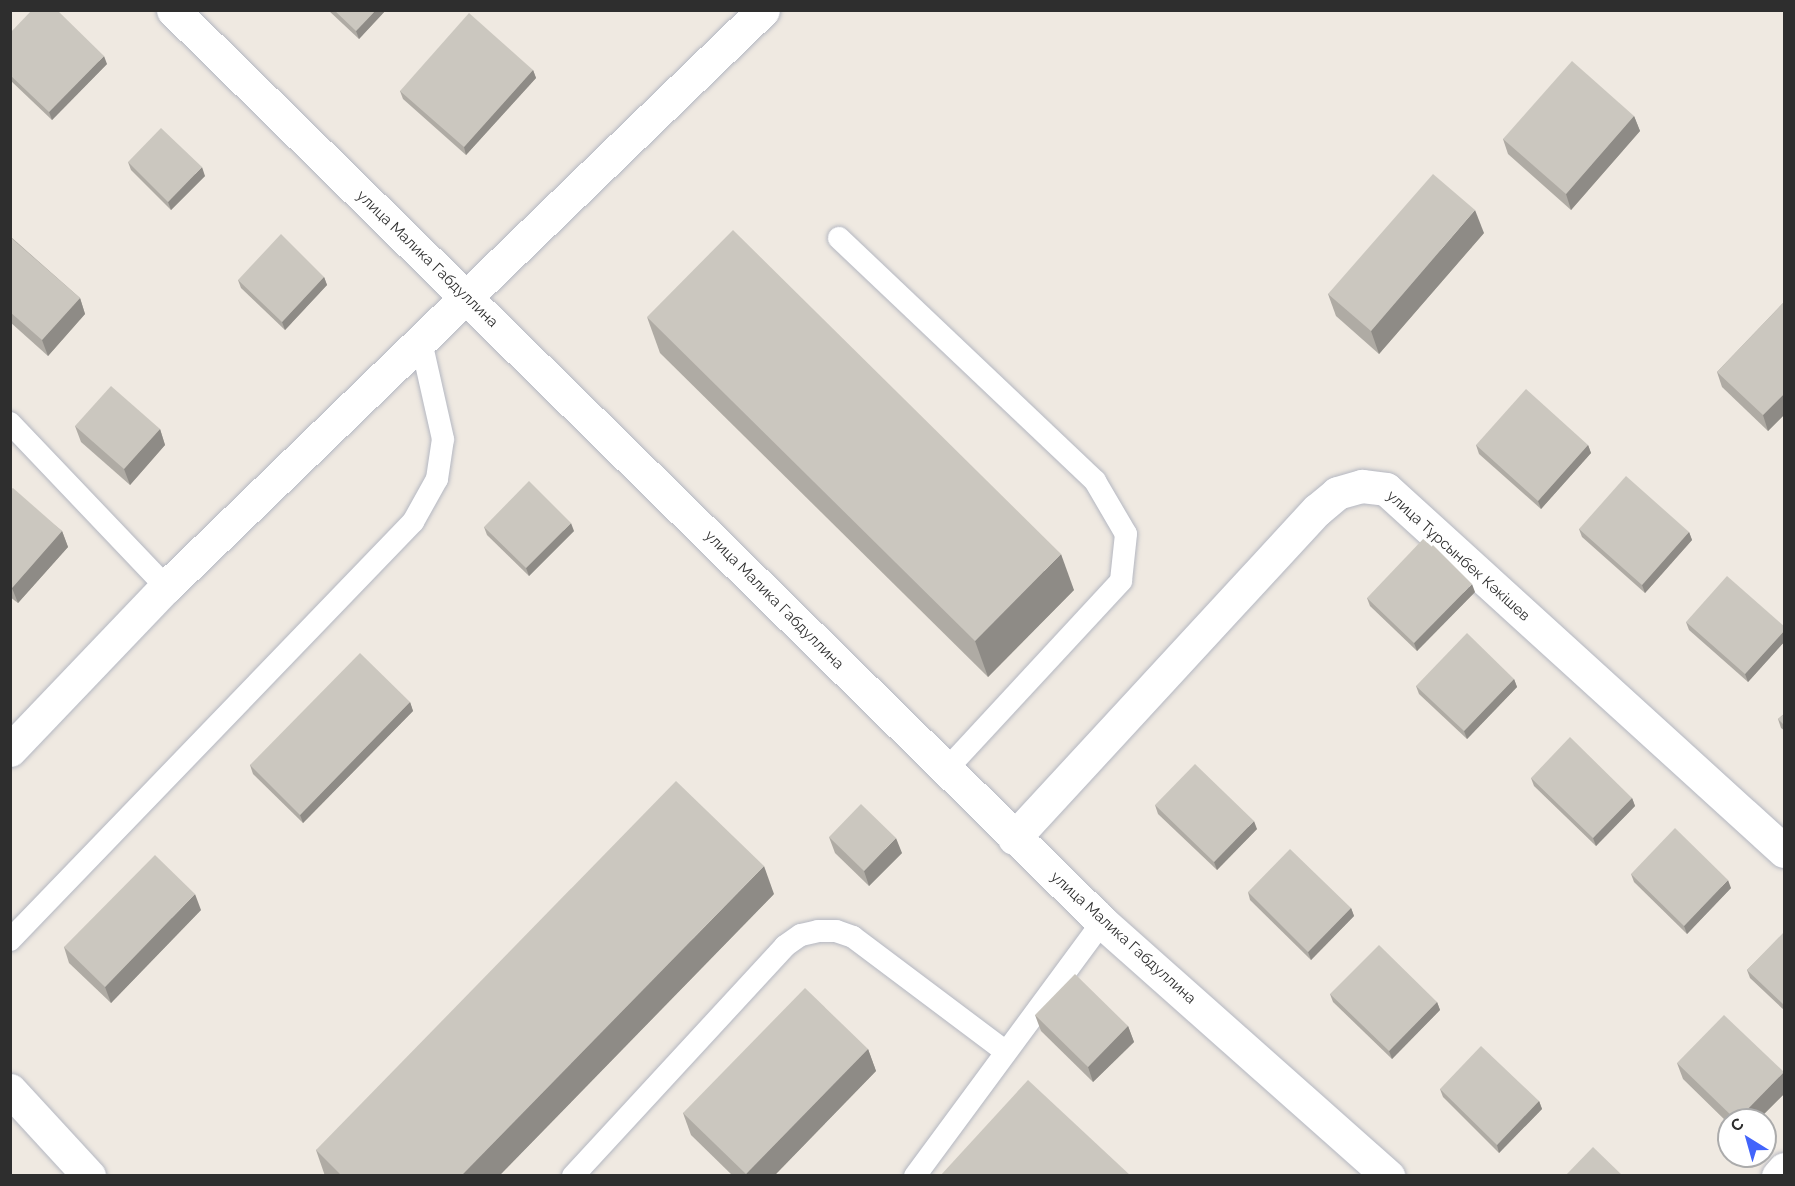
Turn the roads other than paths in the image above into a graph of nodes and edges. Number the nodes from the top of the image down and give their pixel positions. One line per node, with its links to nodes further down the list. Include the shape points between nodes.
1 (173, 10): 4 (street, улица Малика Габдуллина)
2 (763, 10): 4 (street)
3 (838, 238): 9 (lane, via 1095,481 1126,534 1121,581)
4 (466, 297): 5 (street); 9 (street, улица Малика Габдуллина)
5 (421, 341): 7 (street); 13 (lane, via 443,439 437,480 413,522)
6 (10, 423): 7 (lane)
7 (166, 587): 8 (street)
8 (10, 750)
9 (946, 770): 10 (street, улица Малика Габдуллина)
10 (1014, 838): 11 (street, улица Тұрсынбек Кәкішев, via 1317,510 1336,493 1362,486 1386,489); 12 (street, улица Малика Габдуллина)
11 (1785, 851)
12 (1102, 922): 14 (lane); 20 (street, улица Малика Габдуллина)
13 (10, 940)
14 (1006, 1052): 18 (lane, via 853,937 818,930 801,935 786,946); 19 (lane)
15 (10, 1090): 17 (street)
16 (1785, 1169): 21 (street)
17 (89, 1176)
18 (573, 1176)
19 (915, 1176)
20 (1388, 1176)
21 (1778, 1176)

